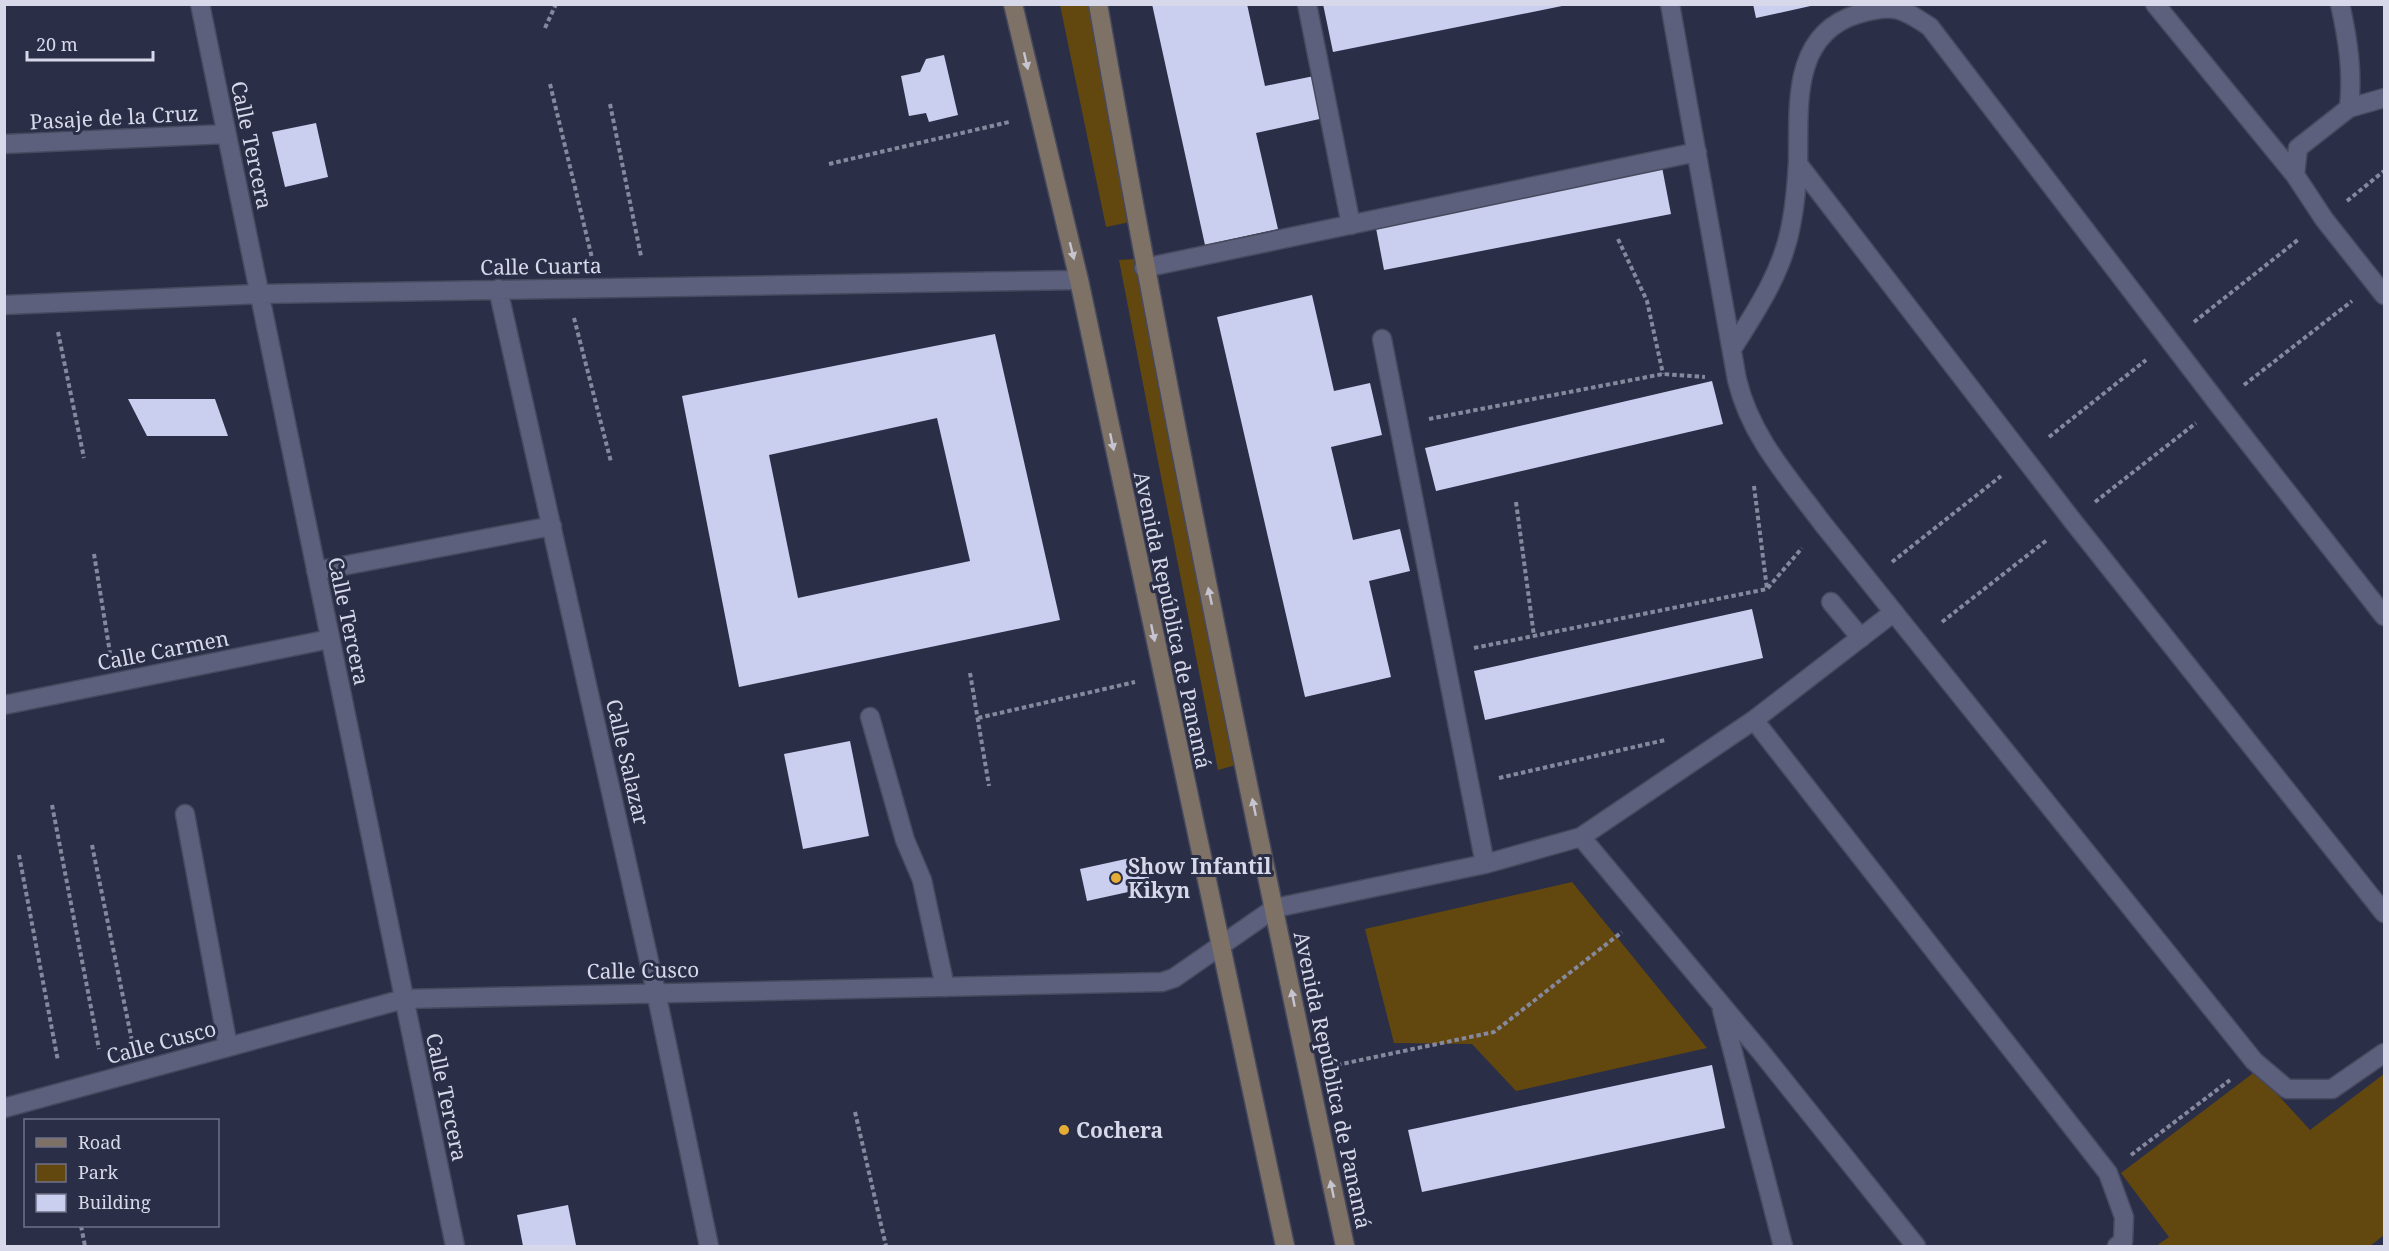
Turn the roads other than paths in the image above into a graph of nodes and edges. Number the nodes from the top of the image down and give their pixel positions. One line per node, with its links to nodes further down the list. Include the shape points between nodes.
1 (200, 4): 11 (street, Calle Tercera)
2 (1013, 4): 18 (main road, Avenida República de Panamá, one-way to 18)
3 (1098, 4): 17 (main road, Avenida República de Panamá)
4 (1307, 4): 16 (street)
5 (1670, 4): 13 (street)
6 (2155, 4): 15 (street)
7 (2340, 4): 10 (street, via 2349,45)
8 (1878, 6): 14 (street, via 1820,35 1803,70 1797,111); 29 (street, via 1906,10 1930,27)
9 (2385, 98): 10 (street)
10 (2349, 108): 15 (street, via 2298,148)
11 (226, 134): 12 (street, Pasaje de la Cruz); 21 (street, Calle Tercera)
12 (4, 144)
13 (1697, 152): 16 (street); 24 (street)
14 (1798, 164): 24 (street, via 1791,227 1768,291); 39 (street, via 2072,520)
15 (2295, 175): 19 (street, via 2324,219)
16 (1352, 225): 17 (street)
17 (1144, 268): 38 (main road, Avenida República de Panamá, one-way to 17)
18 (1079, 280): 20 (street, Calle Cuarta); 40 (main road, Avenida República de Panamá, one-way to 40)
19 (2380, 288)
20 (498, 289): 21 (street, Calle Cuarta); 25 (street, Calle Salazar)
21 (259, 294): 22 (street, Calle Cuarta); 26 (street, Calle Tercera)
22 (4, 305)
23 (1383, 339): 37 (street)
24 (1732, 349): 28 (street, via 1743,405 1758,436)
25 (552, 526): 26 (street); 42 (street, Calle Salazar)
26 (316, 571): 31 (street, Calle Tercera)
27 (1831, 602): 30 (street)
28 (1894, 612): 30 (street); 46 (street, via 2254,1061 2287,1089 2332,1089)
29 (2385, 616)
30 (1861, 638): 34 (street)
31 (330, 639): 32 (street, Calle Carmen); 43 (street, Calle Tercera)
32 (4, 705)
33 (870, 717): 41 (street, via 905,840 922,880)
34 (1754, 720): 36 (street); 54 (street, via 2108,1173 2124,1217 2123,1242)
35 (185, 814): 45 (street)
36 (1581, 837): 37 (street); 44 (street)
37 (1485, 864): 38 (street)
38 (1275, 908): 40 (street, Calle Cusco); 51 (main road, Avenida República de Panamá, one-way to 38)
39 (2385, 913)
40 (1219, 947): 41 (street, Calle Cusco, via 1174,978 1149,984); 50 (main road, Avenida República de Panamá)
41 (945, 987): 42 (street, Calle Cusco)
42 (656, 992): 43 (street, Calle Cusco); 49 (street, Calle Salazar)
43 (404, 999): 45 (street, Calle Cusco); 48 (street, Calle Tercera)
44 (1720, 1004): 52 (street); 53 (street)
45 (228, 1047): 47 (street, Calle Cusco)
46 (2385, 1053)
47 (4, 1108)
48 (455, 1246)
49 (708, 1246)
50 (1285, 1246)
51 (1344, 1246)
52 (1783, 1246)
53 (1916, 1246)
54 (2117, 1246)

